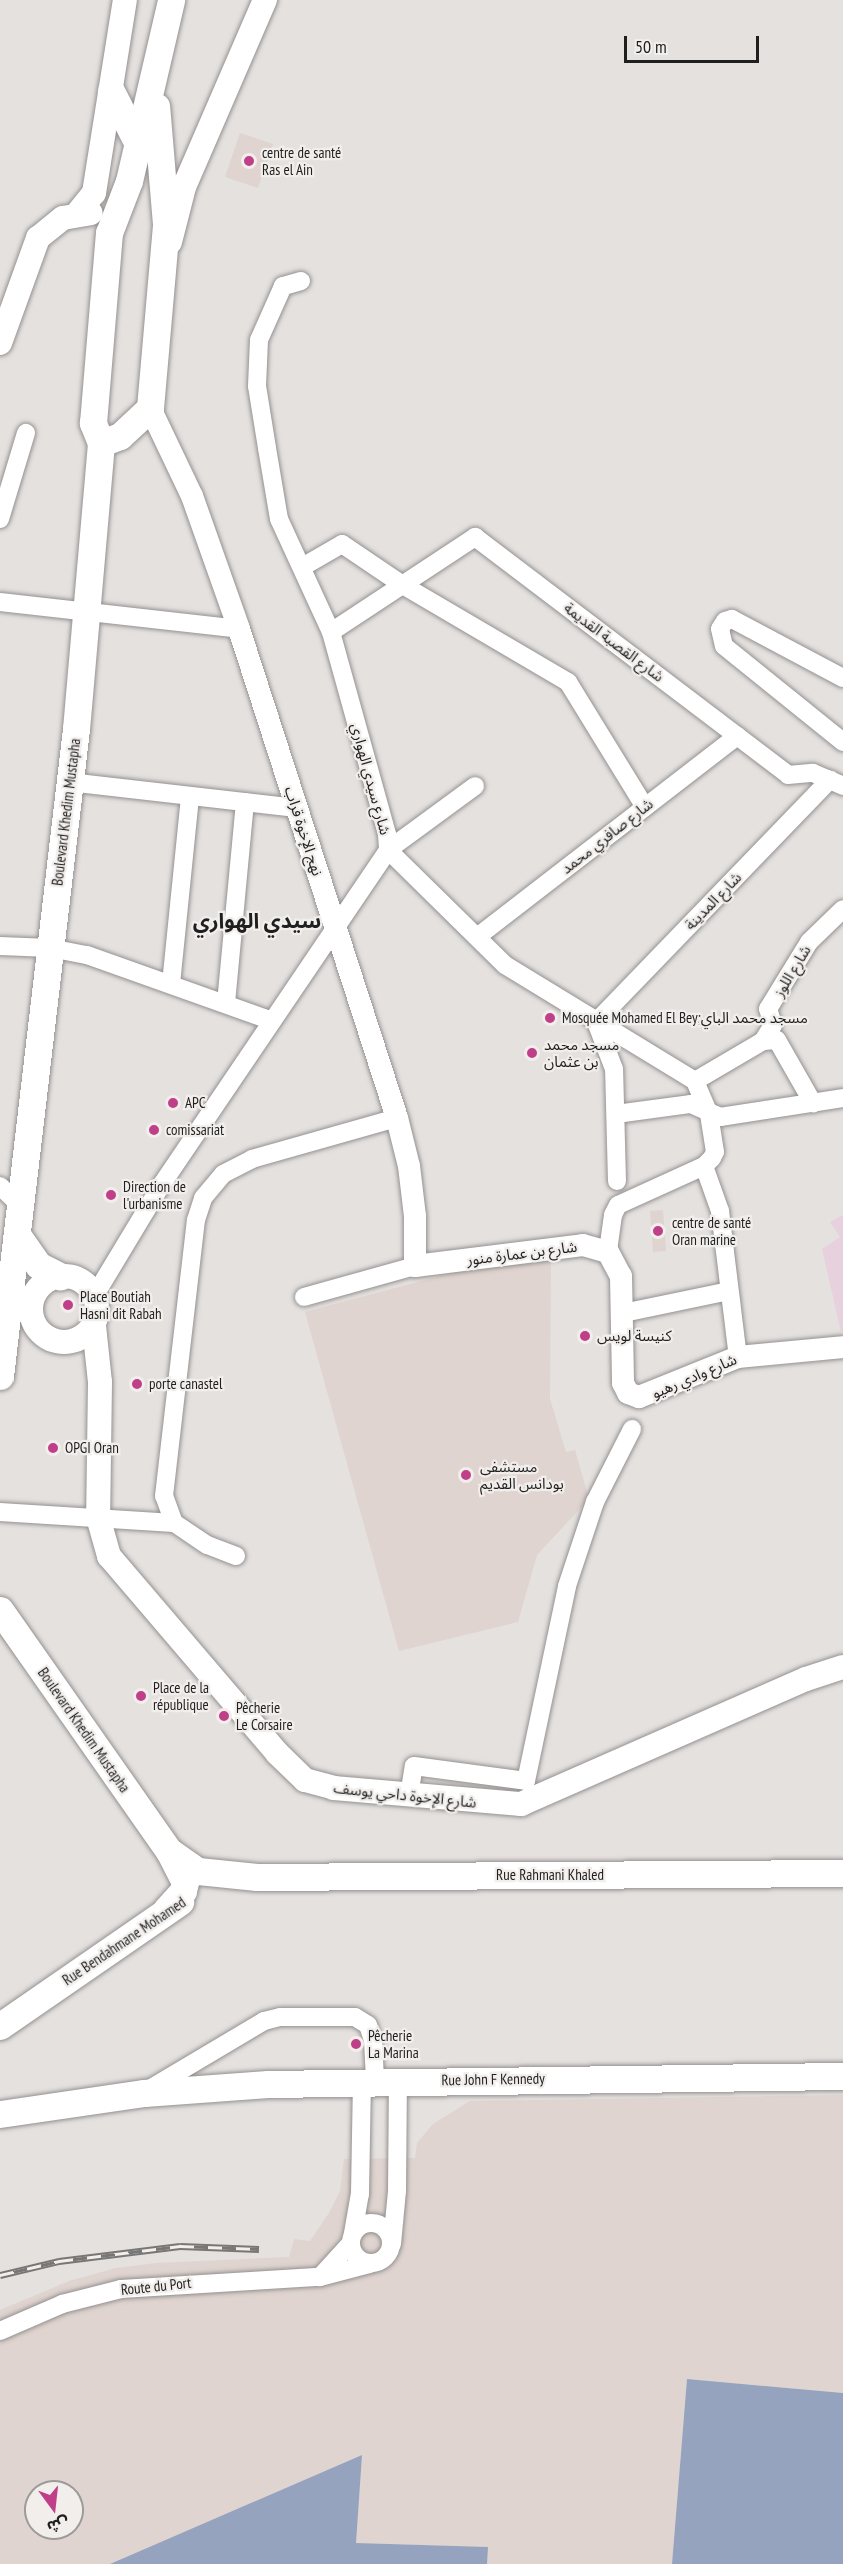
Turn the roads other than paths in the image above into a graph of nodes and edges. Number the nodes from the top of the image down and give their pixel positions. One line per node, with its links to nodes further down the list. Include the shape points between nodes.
1 (125, 0): 5 (main road)
2 (171, 0): 4 (main road)
3 (265, 0): 9 (main road, via 184,187)
4 (156, 73): 6 (main road, Boulevard Khedim Mustapha); 9 (main road, via 156,124 165,214)
5 (111, 91): 6 (main road); 8 (main road, via 94,193)
6 (138, 144): 7 (main road, Boulevard Khedim Mustapha)
7 (120, 209): 8 (main road); 14 (main road, Boulevard Khedim Mustapha, via 109,233 93,423)
8 (76, 215): 11 (main road, via 49,226 38,238)
9 (162, 273): 12 (main road)
10 (300, 281): 16 (street, شارع سيدي الهواري, via 283,286 259,340 257,386 279,519)
11 (0, 343)
12 (150, 408): 14 (main road, via 120,436); 20 (street, نهج الإخوة قراب, via 192,496)
13 (26, 433): 15 (street)
14 (101, 444): 19 (main road, Boulevard Khedim Mustapha)
15 (0, 519)
16 (304, 566): 17 (street, via 342,544); 21 (street, شارع سيدي الهواري)
17 (401, 584): 21 (street, شارع القصبة القديمة); 23 (street, شارع القصبة القديمة, via 475,537); 30 (street, via 568,682)
18 (0, 602): 19 (street)
19 (87, 613): 20 (street); 25 (main road, Boulevard Khedim Mustapha)
20 (239, 629): 31 (street, نهج الإخوة قراب)
21 (331, 632): 32 (street, شارع سيدي الهواري, via 387,834)
22 (843, 678): 24 (street, via 732,619 720,629 724,646)
23 (737, 736): 26 (street, شارع القصبة القديمة, via 788,775 813,773); 30 (street, شارع صافري محمد)
24 (843, 742)
25 (69, 782): 28 (street); 37 (main road, Boulevard Khedim Mustapha)
26 (836, 783): 41 (street, شارع المدينة)
27 (475, 786): 32 (street)
28 (190, 796): 29 (street); 38 (street)
29 (245, 802): 31 (street); 39 (street)
30 (645, 807): 35 (street, شارع صافري محمد)
31 (297, 808): 34 (street, نهج الإخوة قراب)
32 (388, 850): 34 (street); 35 (street, شارع سيدي الهواري)
33 (843, 909): 42 (street, شارع اللوز, via 809,942 768,1009 773,1025)
34 (335, 926): 40 (street); 48 (street, نهج الإخوة قراب)
35 (477, 937): 41 (street, شارع سيدي الهواري, via 505,965)
36 (0, 946): 37 (street)
37 (50, 948): 38 (street, via 87,955); 52 (main road, Boulevard Khedim Mustapha)
38 (171, 984): 39 (street)
39 (226, 1003): 40 (street)
40 (272, 1021): 58 (street, via 162,1184)
41 (596, 1022): 43 (street, شارع سيدي الهواري); 46 (street, via 614,1069)
42 (763, 1041): 43 (street); 45 (street, via 777,1040)
43 (695, 1081): 47 (street)
44 (843, 1098): 45 (street)
45 (813, 1103): 47 (street, via 720,1117)
46 (616, 1114): 47 (street, via 691,1104); 50 (street)
47 (709, 1114): 49 (street)
48 (397, 1118): 55 (street, نهج الإخوة قراب, via 414,1206); 71 (street, via 252,1159 223,1174 203,1198 196,1220 164,1496)
49 (710, 1159): 54 (street, via 618,1205 613,1215); 57 (street)
50 (617, 1181)
51 (0, 1186): 52 (street)
52 (21, 1206): 53 (main road, Boulevard Khedim Mustapha)
53 (18, 1236): 56 (main road); 59 (main road, Boulevard Khedim Mustapha)
54 (609, 1252): 55 (street, شارع بن عمارة منور, via 583,1245); 61 (street, via 619,1267)
55 (415, 1266): 60 (street, شارع بن عمارة منور)
56 (51, 1280): 58 (main road, via 80,1279); 59 (main road)
57 (729, 1291): 61 (street); 65 (street)
58 (95, 1294): 62 (main road, via 98,1316)
59 (14, 1298): 63 (main road, via 39,1331 57,1342); 66 (main road, Boulevard Khedim Mustapha)
60 (304, 1298)
61 (623, 1313): 65 (street, شارع وادي رهيو, via 623,1383 628,1393 644,1397)
62 (94, 1326): 63 (main road, via 87,1334); 67 (main road, شارع الإخوة داحي يوسف)
63 (67, 1342): 67 (main road)
64 (843, 1347): 65 (street, شارع وادي رهيو)
65 (738, 1357)
66 (0, 1376)
67 (99, 1382): 70 (main road, شارع الإخوة داحي يوسف)
68 (632, 1429): 75 (street, via 596,1502 567,1587 526,1781 414,1766)
69 (0, 1512): 70 (street)
70 (98, 1517): 71 (street); 75 (main road, شارع الإخوة داحي يوسف, via 109,1556 277,1753 305,1780 334,1788)
71 (174, 1523): 72 (street, via 207,1545)
72 (236, 1556)
73 (0, 1610): 76 (main road, Boulevard Khedim Mustapha)
74 (843, 1667): 75 (main road, شارع الإخوة داحي يوسف, via 806,1679 536,1800 502,1805)
75 (409, 1796)
76 (169, 1851): 78 (main road, via 198,1871); 79 (main road, via 185,1882 183,1891)
77 (843, 1873): 78 (main road, Rue Rahmani Khaled)
78 (257, 1877): 79 (main road, Rue Bendahmane Mohamed, via 217,1883)
79 (166, 1910): 80 (main road, Rue Bendahmane Mohamed)
80 (0, 2026)
81 (843, 2076): 82 (main road, Rue John F Kennedy)
82 (378, 2080): 83 (main road, Rue John F Kennedy); 83 (street, via 374,2040 368,2025 356,2017 280,2017 264,2021); 85 (street); 86 (street, via 397,2191)
83 (144, 2093): 84 (main road, Rue John F Kennedy)
84 (0, 2114)
85 (351, 2239): 86 (street, via 360,2225 382,2225); 87 (street, via 360,2261); 88 (street)
86 (392, 2244): 87 (street, via 381,2261)
87 (370, 2264): 88 (street, Route du Port)
88 (320, 2277): 89 (street, Route du Port, via 121,2289 62,2304)
89 (0, 2331)

